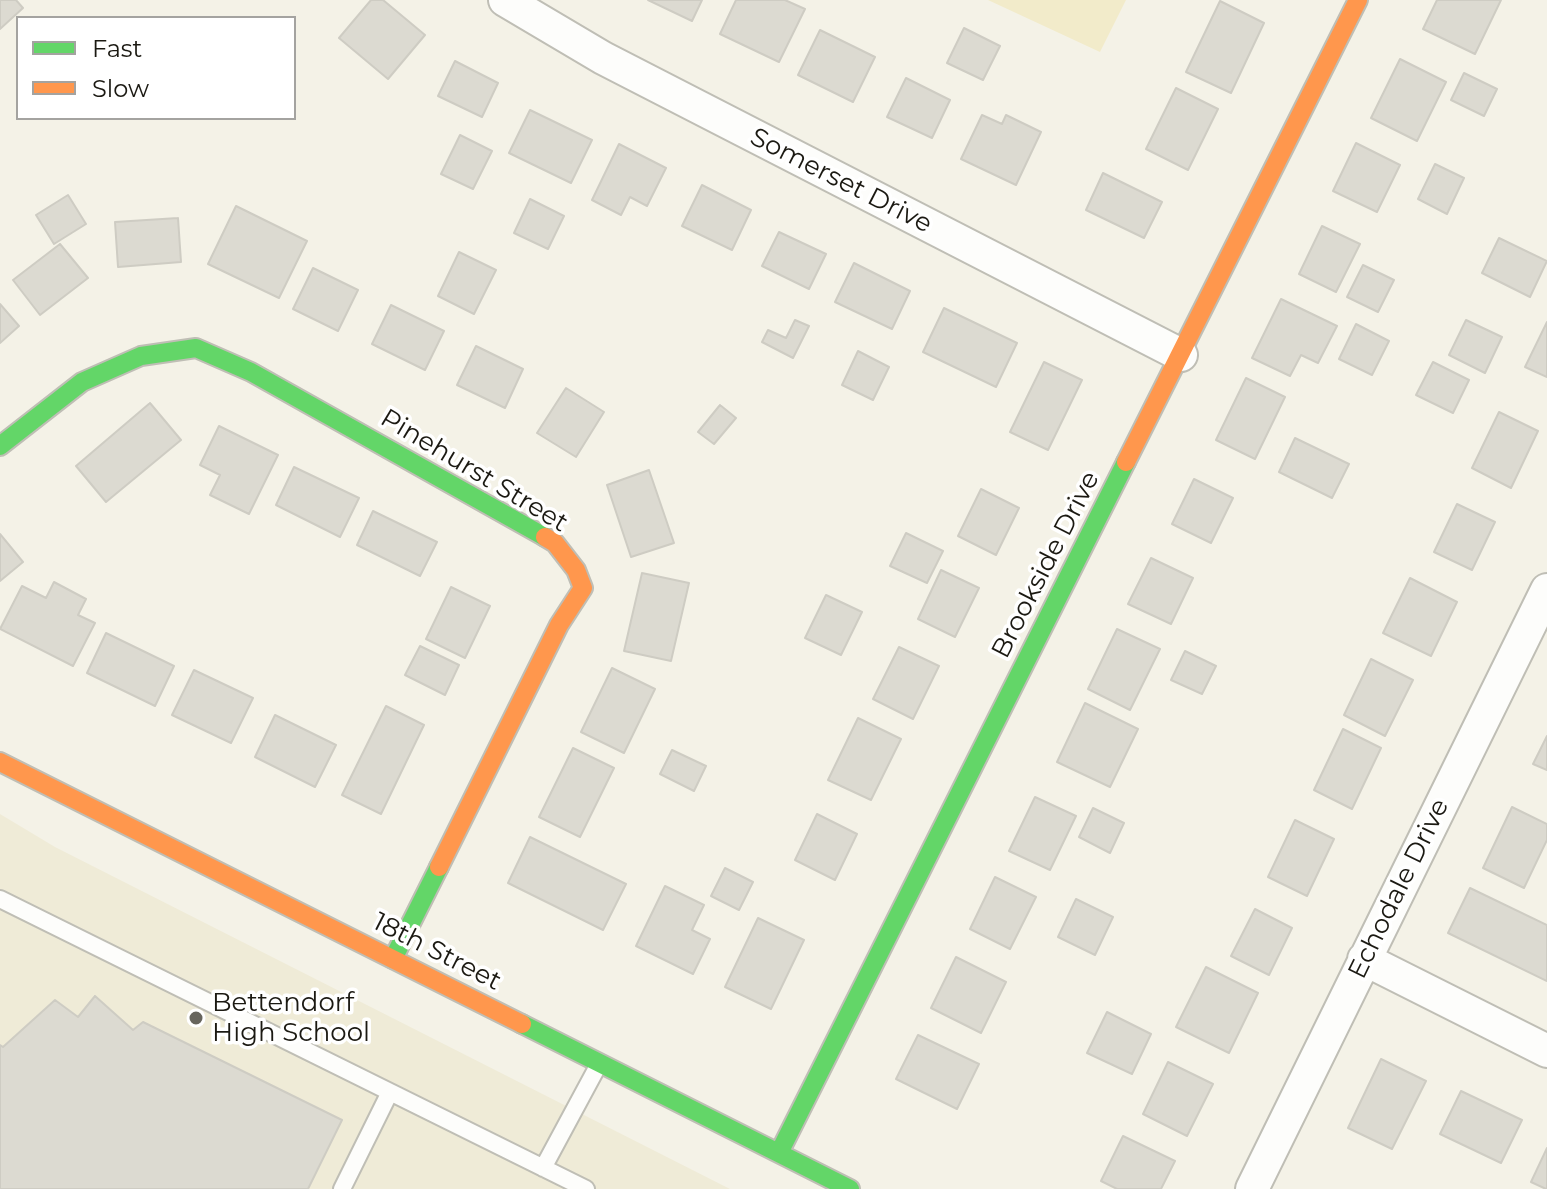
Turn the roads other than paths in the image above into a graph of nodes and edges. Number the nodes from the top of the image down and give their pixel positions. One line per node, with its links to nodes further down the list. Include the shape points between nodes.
1 (505, 0): 3 (street, Somerset Drive, via 617,65)
2 (1358, 0): 3 (street, Brookside Drive)
3 (1181, 355): 13 (street, Brookside Drive)
4 (0, 446): 8 (street, Pinehurst Street, via 82,382 141,356 196,348 251,372 555,543 576,570 583,588 559,625)
5 (1547, 590): 9 (street, Echodale Drive)
6 (0, 762): 8 (street, 18th Street)
7 (0, 899): 12 (lane)
8 (393, 959): 11 (street, 18th Street)
9 (1364, 959): 10 (street); 18 (street, Echodale Drive)
10 (1547, 1051)
11 (600, 1063): 13 (street, 18th Street); 14 (lane)
12 (390, 1092): 14 (lane); 15 (lane)
13 (779, 1153): 17 (street, 18th Street)
14 (543, 1168): 16 (lane)
15 (342, 1189)
16 (586, 1189)
17 (850, 1189)
18 (1252, 1189)

